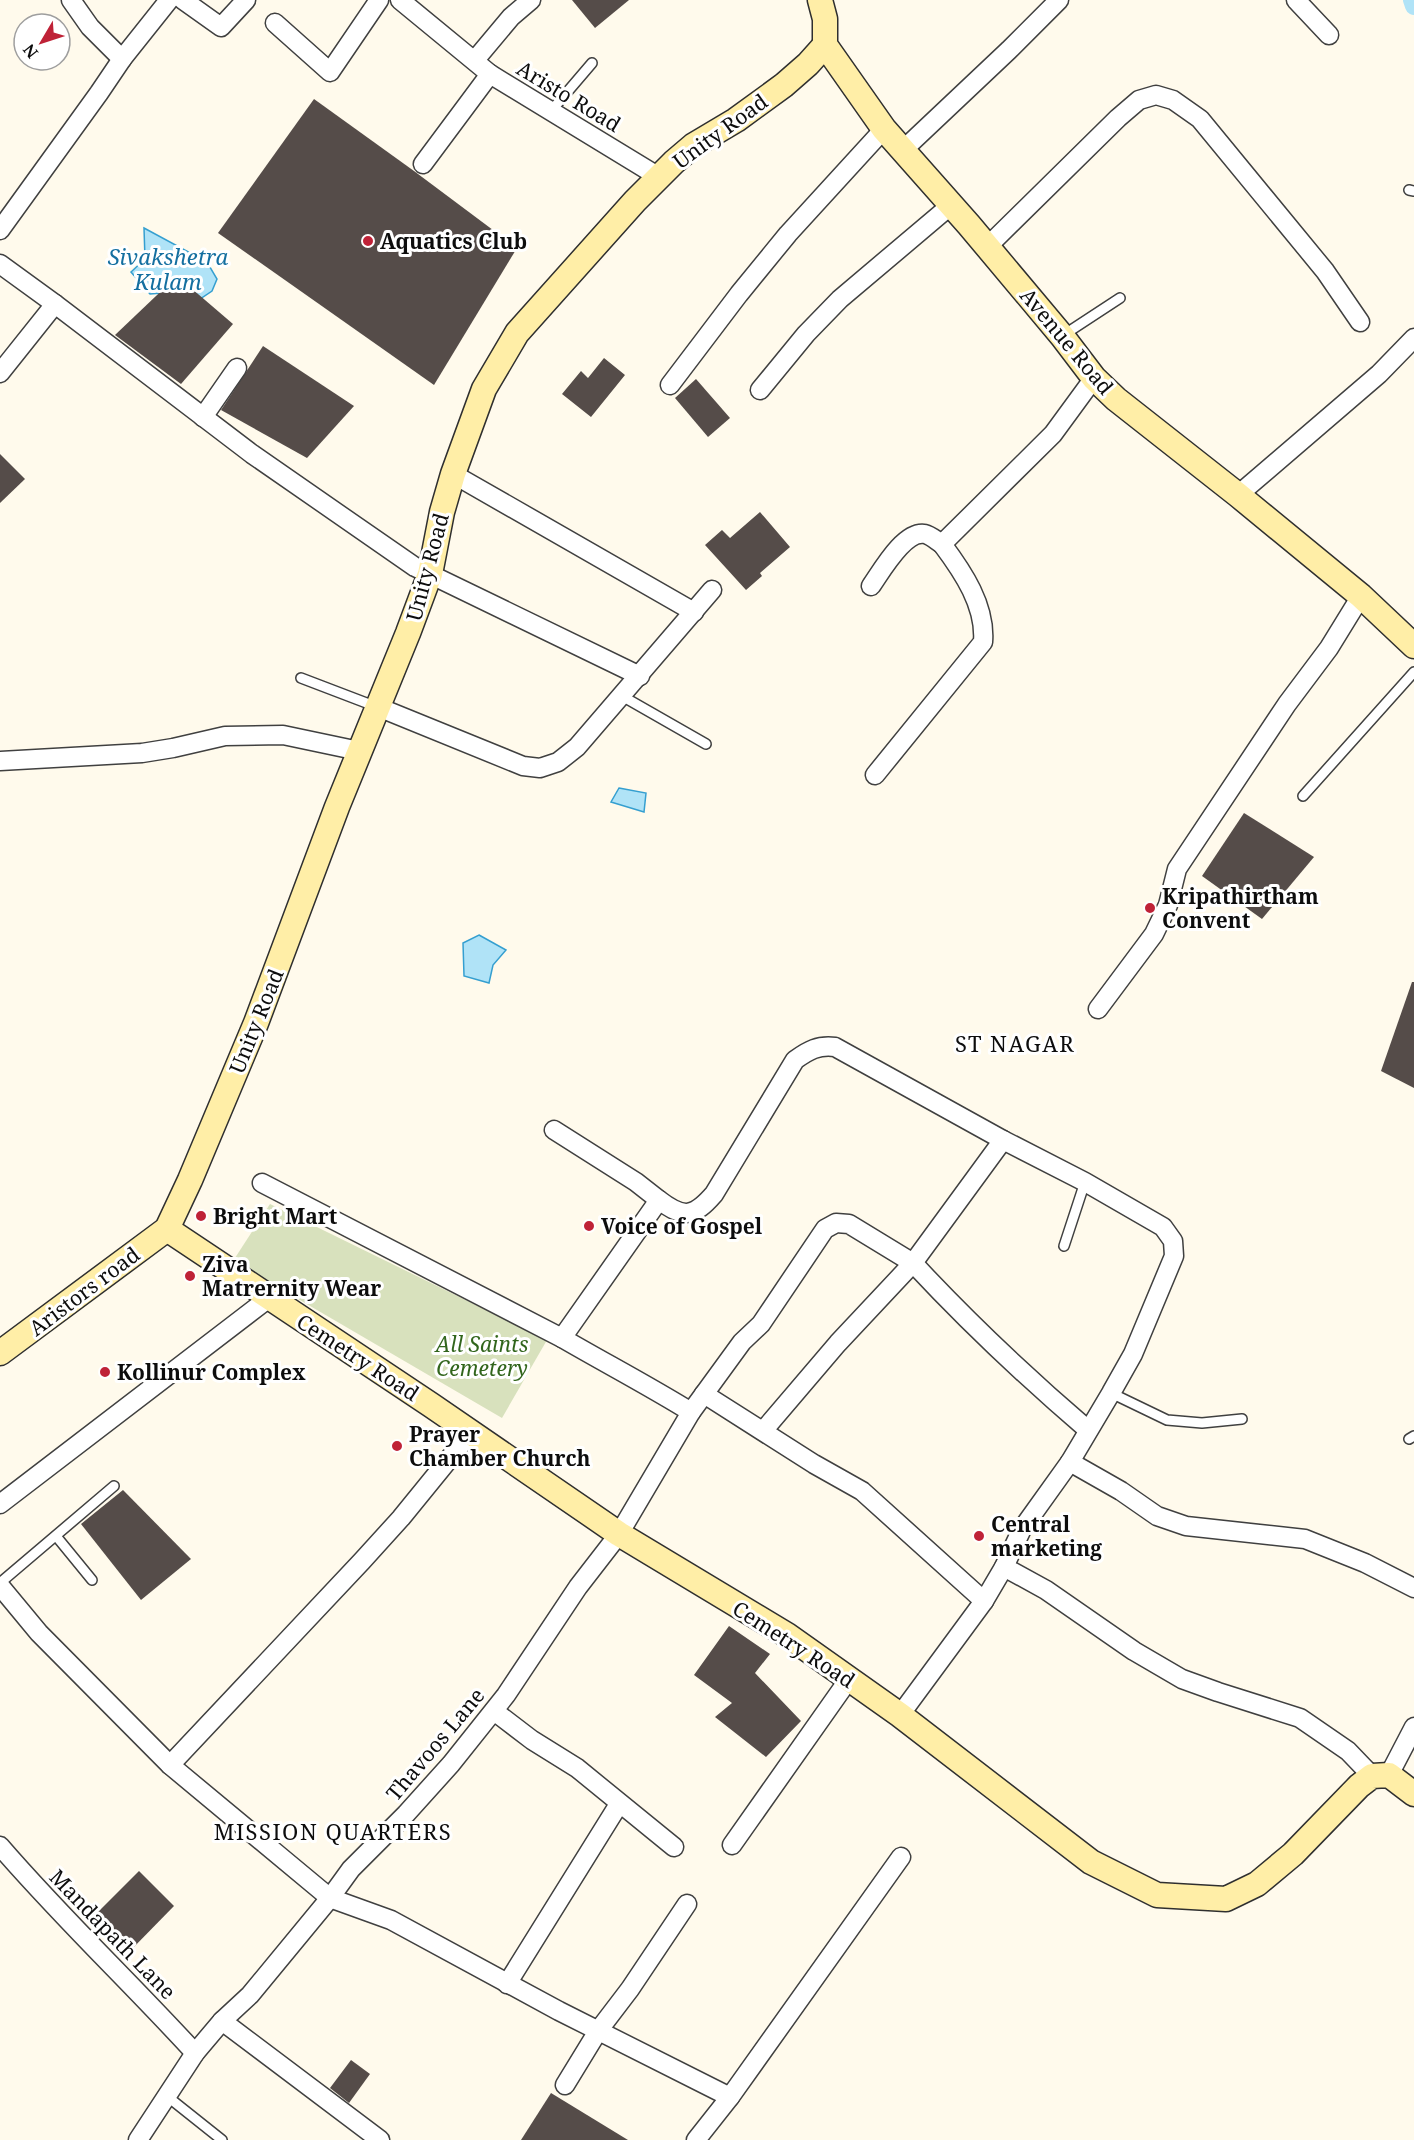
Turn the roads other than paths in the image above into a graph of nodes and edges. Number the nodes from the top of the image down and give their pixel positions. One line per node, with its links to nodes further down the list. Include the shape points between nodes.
1 (71, 0): 14 (street, via 90,27)
2 (169, 0): 14 (street)
3 (183, 0): 4 (street, via 221,27)
4 (246, 0)
5 (379, 0): 11 (street, via 330,72)
6 (400, 0): 15 (street)
7 (531, 0): 15 (street)
8 (820, 0): 13 (street)
9 (1059, 0): 20 (street)
10 (1296, 0): 12 (street)
11 (275, 23)
12 (1329, 35)
13 (825, 45): 19 (street, Avenue Road); 22 (street, Unity Road, via 784,85 694,145)
14 (122, 59): 24 (street)
15 (475, 60): 17 (street)
16 (592, 63): 18 (lane)
17 (490, 74): 18 (street, Aristo Road); 21 (street, Aristo Road)
18 (551, 111): 22 (street, Aristo Road)
19 (884, 129): 20 (street, Avenue Road); 35 (street, via 788,234)
20 (902, 151): 23 (street, Avenue Road)
21 (423, 164)
22 (659, 177): 38 (street, Unity Road, via 517,333 483,389)
23 (950, 206): 25 (street, Avenue Road); 36 (street, via 840,299)
24 (0, 230)
25 (987, 247): 29 (street, via 1118,118 1139,100 1156,95 1173,100 1200,119 1325,271); 30 (street, Avenue Road)
26 (0, 264): 28 (street)
27 (1120, 298): 30 (lane)
28 (55, 304): 33 (street); 37 (street)
29 (1360, 322)
30 (1062, 336): 34 (street, Avenue Road)
31 (1414, 338): 39 (street, via 1379,374)
32 (237, 368): 37 (street)
33 (0, 373)
34 (1094, 378): 39 (street, Avenue Road); 40 (street, via 1053,434)
35 (670, 386)
36 (760, 390)
37 (203, 417): 41 (street, via 350,523)
38 (453, 474): 41 (street, Unity Road); 45 (street)
39 (1238, 495): 44 (street, Avenue Road)
40 (942, 544): 42 (street, via 925,534 911,537); 55 (street, via 961,570 981,613 985,627 983,642)
41 (430, 574): 48 (street); 51 (street, Unity Road)
42 (871, 586)
43 (712, 590): 45 (street)
44 (1360, 597): 46 (street, Avenue Road); 57 (street, via 1177,869 1168,904 1154,934)
45 (694, 612): 48 (street)
46 (1414, 646)
47 (1414, 672): 56 (lane)
48 (640, 676): 50 (street)
49 (301, 678): 51 (lane)
50 (622, 696): 51 (street, via 577,747 558,762 540,768 523,766); 52 (lane)
51 (378, 707): 53 (street, Unity Road)
52 (706, 744)
53 (359, 751): 54 (street, via 284,735 225,736 142,753); 63 (street, Unity Road, via 256,1023)
54 (0, 761)
55 (875, 774)
56 (1303, 796)
57 (1098, 1009)
58 (554, 1130): 62 (street)
59 (1003, 1140): 60 (street); 62 (street, via 835,1047 821,1045 795,1060 714,1194 701,1208 687,1214 672,1210); 65 (street)
60 (1085, 1182): 64 (lane); 70 (street, via 1163,1227 1173,1241 1174,1256 1133,1354)
61 (262, 1183): 67 (street)
62 (659, 1200): 67 (street)
63 (167, 1228): 66 (street, Cemetry Road); 68 (street, Aristors road)
64 (1064, 1246)
65 (912, 1263): 69 (street, Thavoos Lane, via 849,1224 837,1223 825,1229 760,1324); 73 (street, Thavoos Lane, via 1021,1373); 74 (street)
66 (269, 1298): 75 (street, Cemetry Road); 78 (street)
67 (562, 1338): 71 (street)
68 (0, 1353)
69 (704, 1394): 71 (street, Thavoos Lane); 74 (street)
70 (1111, 1394): 72 (lane, via 1167,1420 1202,1423); 73 (street)
71 (691, 1412): 79 (street, Thavoos Lane)
72 (1242, 1419)
73 (1088, 1430): 76 (street)
74 (763, 1431): 85 (street, via 862,1491)
75 (471, 1432): 79 (street, Cemetry Road); 90 (street, via 401,1518)
76 (1070, 1462): 81 (street, via 1022,1529); 84 (street, via 1157,1516 1186,1526 1305,1539)
77 (114, 1486): 80 (lane)
78 (0, 1504)
79 (619, 1534): 86 (street, Cemetry Road, via 787,1635); 87 (street, Thavoos Lane)
80 (56, 1536): 82 (lane); 83 (lane)
81 (1004, 1567): 85 (street); 91 (street, via 1182,1678 1300,1718)
82 (92, 1580)
83 (0, 1585): 90 (street, via 39,1633)
84 (1414, 1588)
85 (984, 1601): 88 (street)
86 (849, 1679): 88 (street, Cemetry Road); 94 (street)
87 (494, 1711): 93 (street, via 577,1768); 98 (street, Thavoos Lane, via 444,1772 351,1869)
88 (900, 1715): 91 (street, Cemetry Road, via 1091,1862 1157,1895 1226,1899 1257,1884 1293,1854 1359,1785)
89 (1414, 1727): 91 (street)
90 (170, 1765): 98 (street)
91 (1381, 1776): 92 (street)
92 (1414, 1794)
93 (619, 1804): 96 (street); 100 (street)
94 (732, 1845)
95 (0, 1846): 103 (street, Mandapath Lane, via 40,1893)
96 (674, 1847)
97 (901, 1857): 106 (street)
98 (330, 1898): 100 (street, via 392,1920); 101 (street, Thavoos Lane, via 250,1995)
99 (687, 1904): 102 (street)
100 (507, 1984): 102 (street)
101 (222, 2021): 103 (street, Thavoos Lane); 109 (street)
102 (598, 2031): 104 (street); 106 (street)
103 (195, 2053): 105 (street, Thavoos Lane)
104 (565, 2085)
105 (168, 2097): 107 (street, Thavoos Lane); 108 (lane)
106 (730, 2097): 110 (street)
107 (138, 2140)
108 (222, 2140)
109 (380, 2140)
110 (696, 2140)

